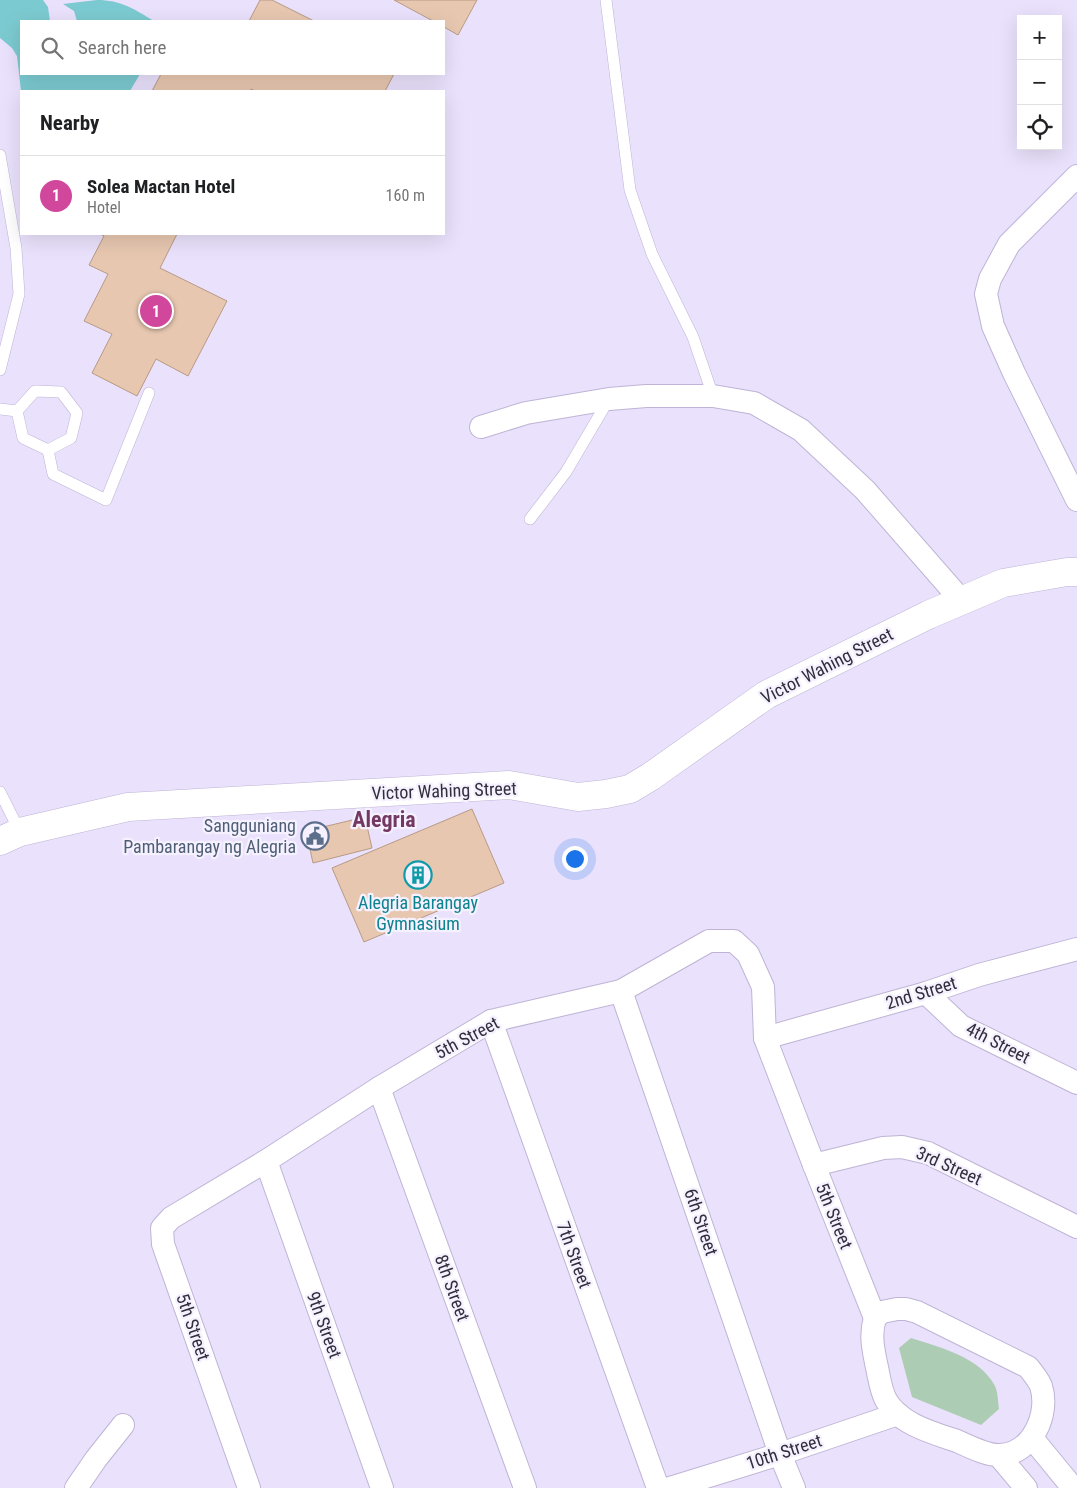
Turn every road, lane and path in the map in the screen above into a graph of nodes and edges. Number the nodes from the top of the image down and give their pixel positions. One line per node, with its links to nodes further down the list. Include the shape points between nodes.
1 (606, 0): 6 (lane, via 630,190 652,254 693,337)
2 (0, 154): 4 (lane, via 16,248 19,294)
3 (1077, 176): 12 (street, via 1009,244 990,279 986,294 993,326)
4 (0, 370)
5 (148, 393): 11 (lane, via 106,500 53,474)
6 (713, 396): 7 (street); 15 (street, via 754,403 801,430 865,490)
7 (609, 399): 10 (street, via 526,413); 13 (lane, via 566,472)
8 (0, 409): 9 (lane)
9 (18, 411): 11 (lane, via 23,438); 11 (lane, via 34,391 61,392 77,413 71,438)
10 (482, 426)
11 (48, 450)
12 (1077, 500)
13 (530, 520)
14 (1077, 572): 15 (street, Victor Wahing Street, via 1003,583)
15 (962, 601): 17 (street, Victor Wahing Street, via 766,695 630,789 578,797 509,785 128,807)
16 (0, 792): 17 (lane)
17 (10, 837)
18 (1077, 949): 20 (street, 2nd Street, via 978,975)
19 (621, 991): 21 (street, 5th Street); 22 (street, 5th Street, via 709,940 734,941 748,954 763,987); 32 (street, 6th Street)
20 (926, 993): 22 (street, 2nd Street); 23 (street, 4th Street, via 962,1026)
21 (491, 1021): 24 (street, 5th Street); 38 (street, 7th Street)
22 (765, 1038): 26 (street, 5th Street)
23 (1077, 1083)
24 (379, 1088): 25 (street, 5th Street); 37 (street, 8th Street)
25 (266, 1161): 35 (street, 5th Street, via 171,1218 162,1228 163,1244); 36 (street, 9th Street)
26 (814, 1166): 27 (street, 3rd Street, via 902,1146 928,1153); 28 (street, 5th Street)
27 (1077, 1227)
28 (874, 1318): 29 (street, via 873,1346 881,1383 887,1401); 31 (street, via 888,1310 917,1312 1028,1367 1041,1388 1043,1406)
29 (898, 1414): 32 (street, 10th Street); 33 (street, via 927,1430)
30 (123, 1425): 34 (street)
31 (1032, 1438): 33 (street, via 1014,1452); 42 (street)
32 (780, 1454): 39 (street, 10th Street); 40 (street, 6th Street)
33 (999, 1456): 41 (street)
34 (76, 1488)
35 (249, 1488)
36 (382, 1488)
37 (525, 1488)
38 (658, 1488)
39 (670, 1488)
40 (794, 1488)
41 (1026, 1488)
42 (1073, 1488)

